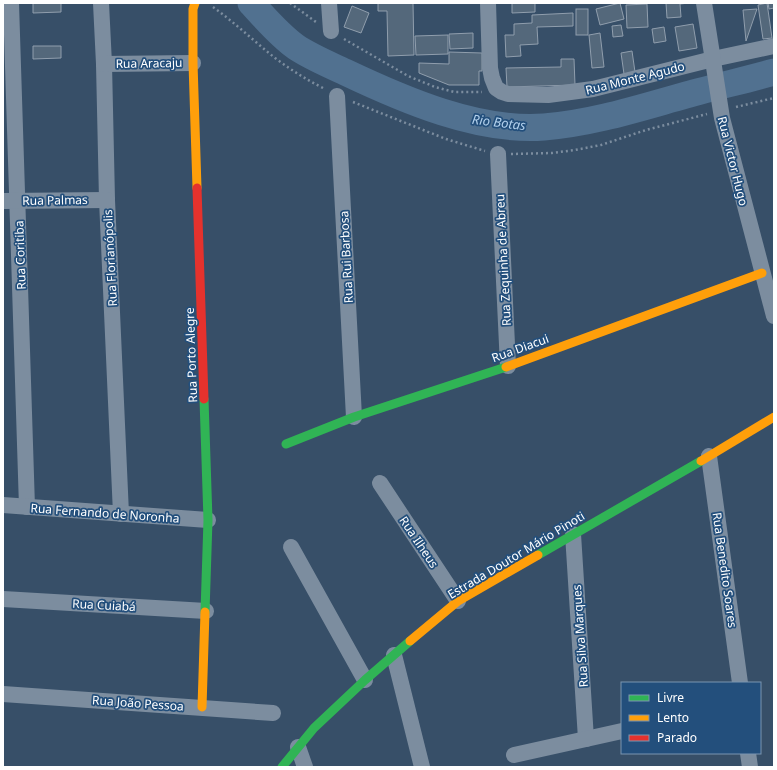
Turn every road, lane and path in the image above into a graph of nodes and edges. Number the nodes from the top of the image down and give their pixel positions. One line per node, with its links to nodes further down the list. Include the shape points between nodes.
1 (11, 3): 19 (street, Rua Coritiba)
2 (101, 3): 12 (street, Rua Florianópolis)
3 (195, 3): 11 (street, Rua Porto Alegre)
4 (290, 3): 9 (path)
5 (329, 3): 9 (street)
6 (488, 3): 14 (street, via 490,68)
7 (704, 3): 13 (street, Rua Victor Hugo)
8 (212, 7): 15 (path, via 304,78)
9 (331, 31): 14 (path, via 408,76 435,87 454,92 481,92)
10 (774, 46): 13 (street, Rua Monte Agudo)
11 (193, 62): 12 (street, Rua Aracaju); 31 (street, Rua Porto Alegre)
12 (104, 64): 18 (street, Rua Florianópolis)
13 (714, 64): 14 (street, Rua Monte Agudo, via 579,92 521,95 508,94); 20 (street, Rua Victor Hugo, via 722,118)
14 (496, 88)
15 (337, 96): 17 (path, via 446,139); 23 (street, Rua Rui Barbosa)
16 (646, 130): 17 (path, via 601,145 575,150)
17 (498, 154): 22 (street, Rua Zequinha de Abreu)
18 (107, 200): 19 (street, Rua Palmas); 30 (street, Rua Florianópolis)
19 (11, 201): 29 (street, Rua Coritiba)
20 (762, 273): 21 (street, Rua Victor Hugo); 22 (street, Rua Diacui)
21 (774, 316)
22 (508, 366): 23 (street, Rua Diacui)
23 (354, 417): 25 (street, Rua Diacui)
24 (774, 417): 26 (street, Estrada Doutor Mário Pinoti)
25 (286, 444)
26 (709, 456): 32 (street, Estrada Doutor Mário Pinoti); 39 (street, Rua Benedito Soares)
27 (380, 483): 35 (street, Rua Ilheus)
28 (3, 505): 29 (street, Rua Fernando de Noronha)
29 (28, 507): 30 (street, Rua Fernando de Noronha)
30 (121, 514): 31 (street, Rua Fernando de Noronha)
31 (208, 520): 36 (street, Rua Porto Alegre)
32 (573, 534): 35 (street, Estrada Doutor Mário Pinoti); 44 (street, Rua Silva Marques)
33 (291, 547): 38 (street)
34 (3, 599): 36 (street, Rua Cuiabá)
35 (458, 601): 37 (street, Estrada Doutor Mário Pinoti)
36 (206, 611): 41 (street, Rua Porto Alegre)
37 (394, 655): 38 (street, Estrada Doutor Mário Pinoti); 50 (street)
38 (366, 680): 45 (street, Estrada Doutor Mário Pinoti, via 314,728)
39 (740, 682)
40 (3, 694): 41 (street, Rua João Pessoa)
41 (202, 707): 42 (street, Rua João Pessoa)
42 (273, 713)
43 (621, 731): 44 (street)
44 (586, 739): 47 (street)
45 (298, 747): 48 (street, Estrada Doutor Mário Pinoti); 49 (street)
46 (748, 754): 51 (street)
47 (514, 755)
48 (282, 767)
49 (304, 767)
50 (422, 767)
51 (750, 767)

